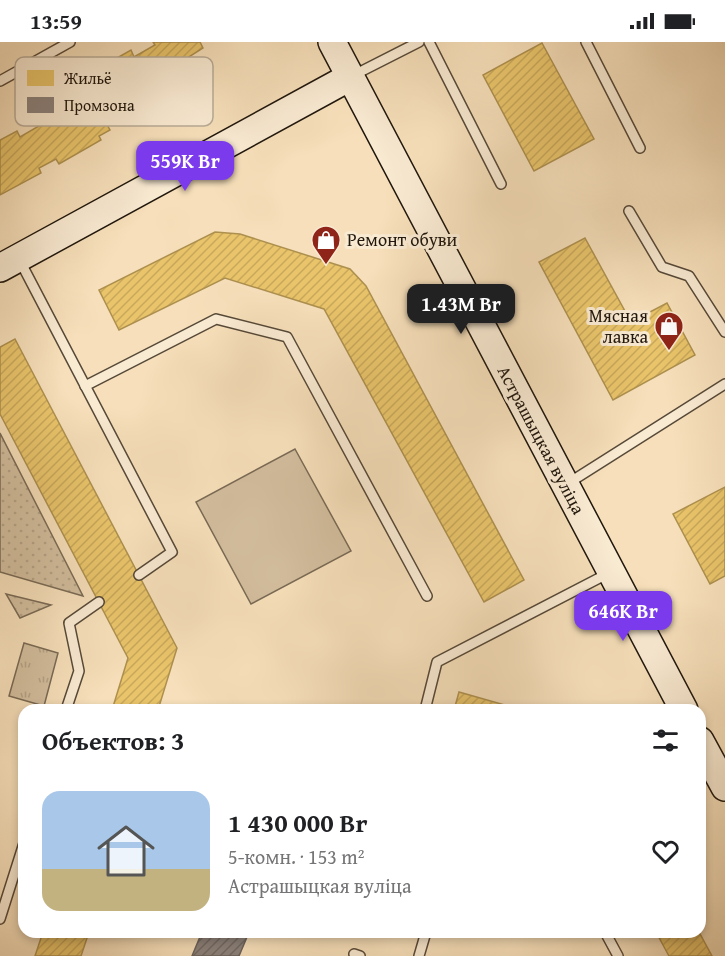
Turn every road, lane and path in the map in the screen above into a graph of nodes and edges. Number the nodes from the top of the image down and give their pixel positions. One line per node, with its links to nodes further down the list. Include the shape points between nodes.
1 (70, 42): 6 (lane)
2 (332, 42): 8 (main road, Астрашыцкая вуліца)
3 (419, 42): 8 (lane)
4 (429, 42): 11 (lane)
5 (586, 42): 10 (lane)
6 (43, 57)
7 (15, 73): 9 (lane)
8 (350, 77): 13 (main road); 17 (main road, Астрашыцкая вуліца)
9 (0, 81)
10 (640, 148)
11 (501, 184)
12 (629, 211): 14 (lane, via 662,267 689,276)
13 (9, 263): 16 (lane)
14 (725, 332)
15 (725, 384): 17 (lane)
16 (85, 386): 19 (lane, via 172,552); 20 (lane, via 216,319 286,337)
17 (565, 485): 18 (main road, Астрашыцкая вуліца)
18 (611, 572): 23 (lane, via 437,662); 24 (main road, Астрашыцкая вуліца)
19 (139, 575)
20 (427, 596)
21 (99, 602): 22 (lane, via 69,623 79,671)
22 (68, 704)
23 (426, 704)
24 (681, 704)
25 (706, 752): 26 (main road)
26 (725, 787)
27 (18, 862): 28 (lane)
28 (0, 919)
29 (424, 938): 31 (lane)
30 (608, 938): 32 (lane)
31 (419, 956)
32 (618, 956)

